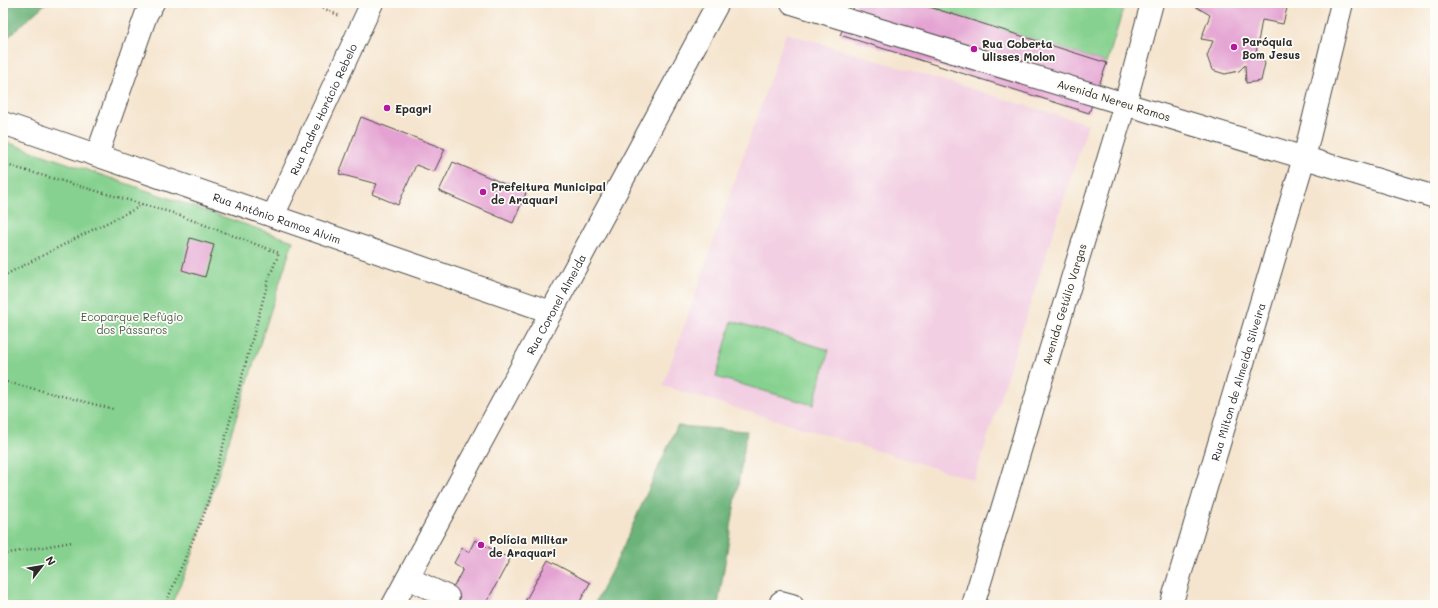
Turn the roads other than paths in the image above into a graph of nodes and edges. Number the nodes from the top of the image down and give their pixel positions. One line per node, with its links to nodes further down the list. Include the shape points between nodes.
1 (153, 3): 10 (main road, via 146,15)
2 (372, 3): 13 (main road, Rua Padre Horácio Rebelo)
3 (718, 3): 14 (main road, Rua Coronel Almeida)
4 (792, 3): 7 (main road, Avenida Nereu Ramos)
5 (1152, 3): 8 (main road, Avenida Getúlio Vargas)
6 (1342, 3): 11 (main road, Rua Milton de Almeida Silveira)
7 (834, 9): 8 (main road, Avenida Nereu Ramos)
8 (1125, 104): 11 (main road, Avenida Nereu Ramos); 18 (main road, Avenida Getúlio Vargas)
9 (3, 123): 10 (main road, Rua Antônio Ramos Alvim)
10 (97, 155): 13 (main road, Rua Antônio Ramos Alvim)
11 (1304, 158): 12 (main road, Avenida Nereu Ramos); 19 (main road, Rua Milton de Almeida Silveira)
12 (1435, 198)
13 (273, 216): 14 (main road, Rua Antônio Ramos Alvim)
14 (551, 312): 15 (main road, Rua Coronel Almeida)
15 (408, 578): 16 (main road); 17 (main road, Rua Coronel Almeida)
16 (448, 597)
17 (393, 605)
18 (973, 605)
19 (1171, 605)

